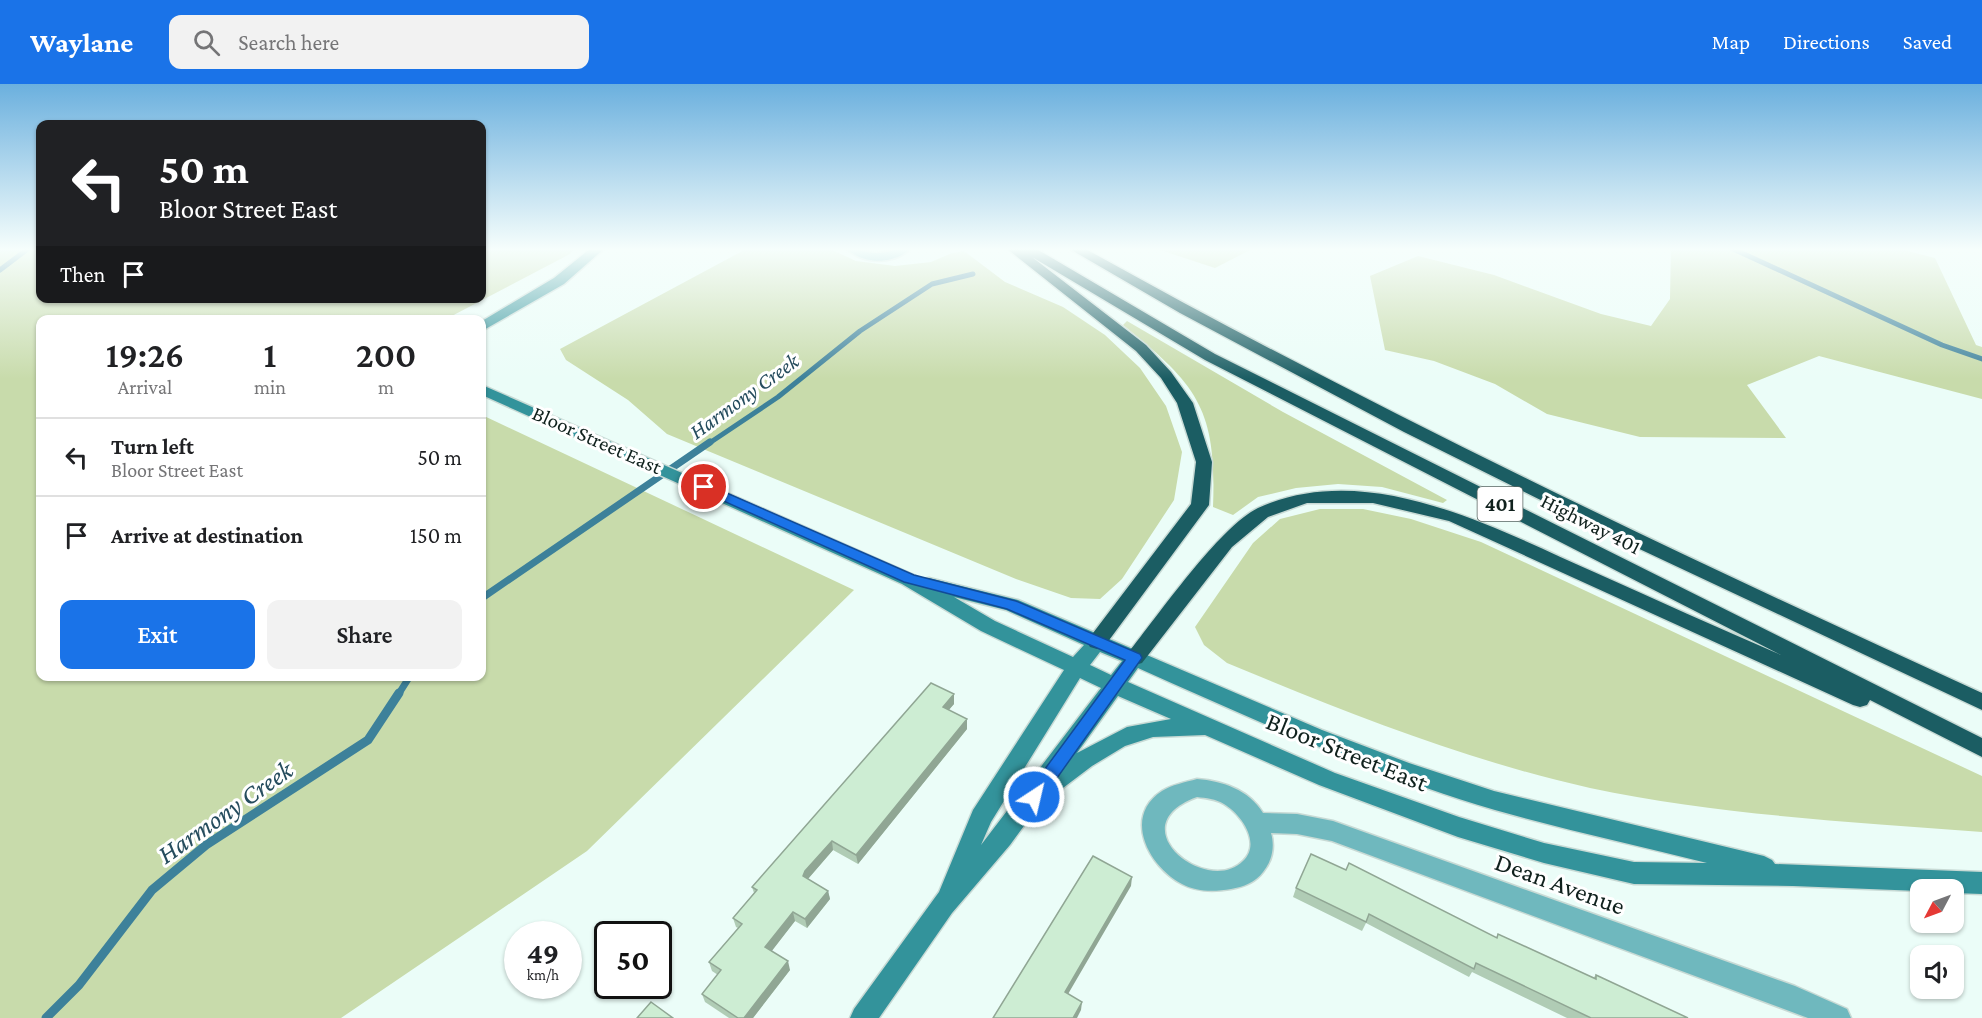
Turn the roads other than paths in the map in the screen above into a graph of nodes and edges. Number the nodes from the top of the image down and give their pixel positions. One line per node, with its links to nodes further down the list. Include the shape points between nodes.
1 (541, 292): 5 (main road)
2 (1068, 292): 8 (highway, via 1141,348 1167,375 1185,403 1204,462 1200,505)
3 (1099, 292): 14 (highway, Highway 401 / 401, via 1210,357)
4 (1152, 292): 12 (highway, Highway 401 / 401, via 1256,350 1648,547)
5 (486, 325)
6 (486, 392): 7 (main road, Bloor Street East)
7 (909, 579): 8 (main road, Bloor Street East, via 1011,605); 10 (main road, Bloor Street East, via 988,626)
8 (1097, 642): 9 (main road, Bloor Street East); 10 (main road)
9 (1135, 658): 11 (main road); 14 (highway, via 1226,543 1262,513 1306,498 1373,498 1454,518); 17 (main road, Bloor Street East, via 1314,736 1474,794)
10 (1076, 668): 11 (main road, Bloor Street East); 19 (main road, via 981,817)
11 (1114, 685): 13 (main road, Bloor Street East); 15 (main road)
12 (1982, 702)
13 (1215, 729): 15 (main road, via 1154,727 1106,743); 17 (main road, Bloor Street East, via 1327,778 1458,827 1544,853 1634,873)
14 (1982, 749)
15 (1034, 797): 19 (main road)
16 (1258, 823): 16 (street, via 1233,797 1197,788 1166,798 1152,825 1154,842 1162,857 1175,869 1209,882 1227,881 1255,865 1262,845); 21 (street, Dean Avenue, via 1297,824 1332,831)
17 (1793, 875): 18 (main road, Bloor Street East)
18 (1982, 883)
19 (943, 905): 20 (main road)
20 (863, 1018)
21 (1838, 1018)

